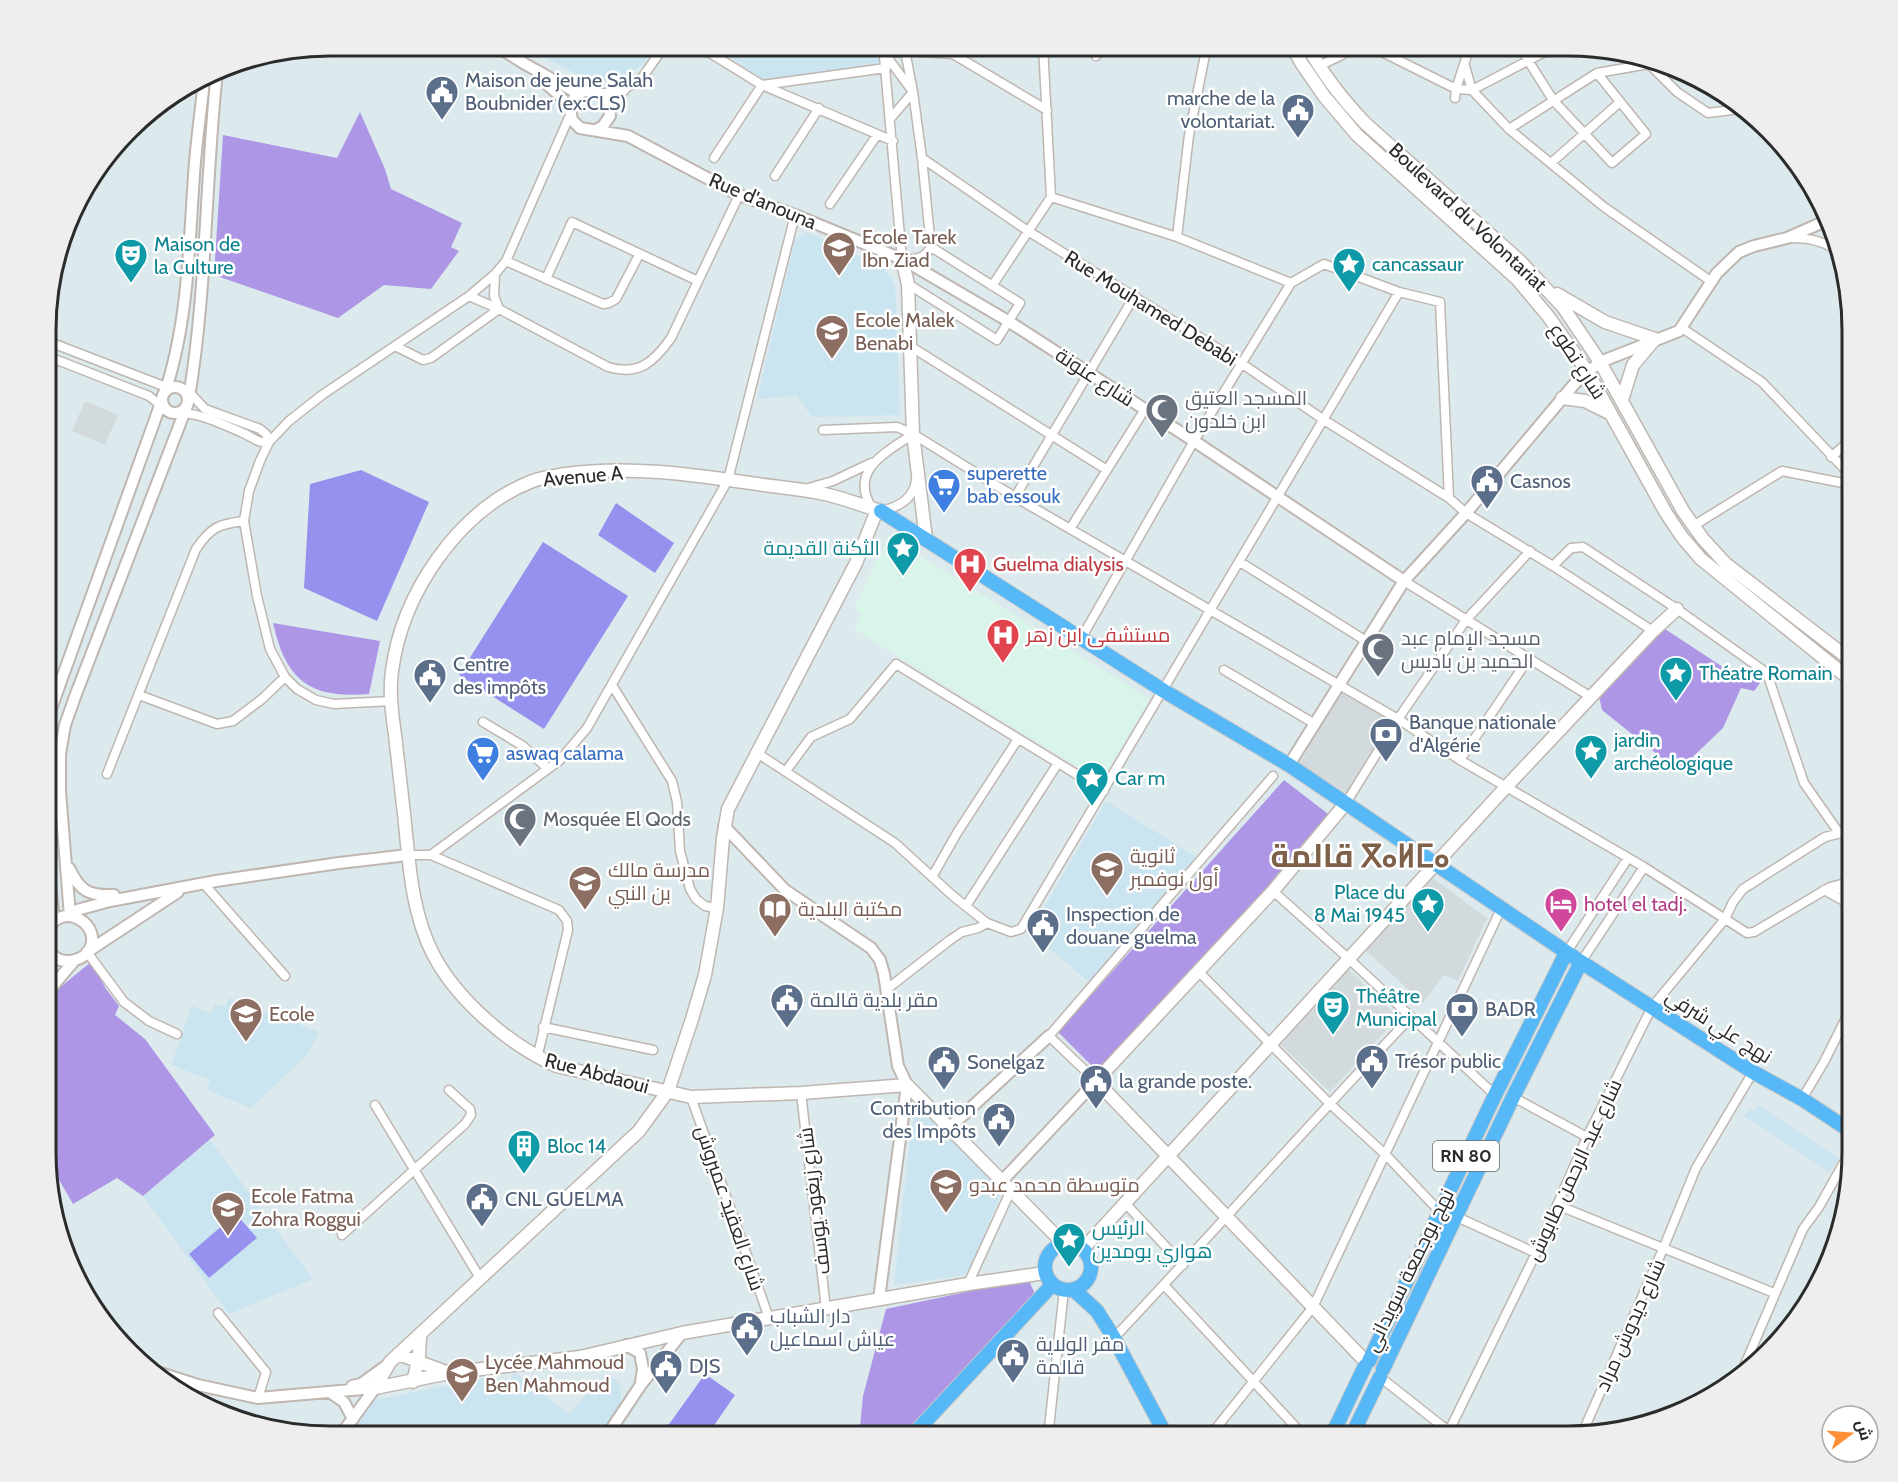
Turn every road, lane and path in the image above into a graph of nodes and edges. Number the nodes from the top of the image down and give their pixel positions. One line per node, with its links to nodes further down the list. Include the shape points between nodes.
1 (512, 56): 18 (street)
2 (657, 56): 28 (street, via 642,78)
3 (716, 56): 26 (street)
4 (885, 56): 22 (street)
5 (888, 56): 30 (street)
6 (906, 56): 30 (street)
7 (956, 56): 37 (street)
8 (1044, 56): 37 (street)
9 (1206, 56): 58 (street, via 1189,135)
10 (1297, 56): 86 (main road, شارع تطوع, via 1356,135 1517,279)
11 (1313, 56): 20 (main road, Boulevard du Volontariat)
12 (1342, 56): 20 (street)
13 (1389, 56): 31 (street)
14 (1468, 56): 21 (street)
15 (1525, 56): 17 (street)
16 (1537, 56): 17 (street)
17 (1528, 61): 29 (street); 34 (street)
18 (525, 64): 32 (street); 40 (street, via 560,96)
19 (1637, 65): 24 (street)
20 (1319, 66): 71 (main road, Boulevard du Volontariat, via 1366,124)
21 (1465, 66): 29 (street); 31 (street)
22 (886, 68): 26 (street); 41 (street)
23 (1657, 70): 38 (street, via 1677,92 1708,113)
24 (1596, 73): 34 (street); 35 (street)
25 (216, 80): 89 (street, via 194,370)
26 (762, 85): 36 (street); 48 (street)
27 (203, 87): 89 (street)
28 (626, 88): 33 (street); 39 (street)
29 (1472, 90): 31 (street); 43 (street)
30 (913, 92): 41 (street); 49 (street)
31 (1455, 93)
32 (579, 94): 33 (street, via 590,90); 40 (street, via 574,98)
33 (602, 94): 39 (street)
34 (1554, 100): 43 (street); 44 (street)
35 (1620, 102): 44 (street); 44 (street, via 1646,134 1612,163)
36 (819, 108): 46 (street); 51 (street)
37 (1047, 110): 53 (street)
38 (1732, 110)
39 (610, 113): 42 (street); 45 (street)
40 (572, 116): 42 (street, via 586,130); 64 (street)
41 (890, 119): 47 (street)
42 (598, 129): 45 (street)
43 (1509, 129): 50 (street)
44 (1584, 132): 50 (street)
45 (628, 135): 52 (street, Rue d'anouna)
46 (877, 135): 47 (street); 54 (street)
47 (893, 141): 63 (street)
48 (714, 158)
49 (922, 158): 57 (street, Rue Mouhamed Debabi); 61 (street)
50 (1551, 163): 68 (street, via 1604,207)
51 (775, 176)
52 (739, 195): 55 (street, Rue d'anouna); 67 (street)
53 (1051, 197): 57 (street); 58 (street)
54 (830, 204)
55 (795, 215): 63 (street, Rue d'anouna); 111 (street)
56 (1822, 226): 59 (street)
57 (1028, 231): 72 (street); 75 (street, Rue Mouhamed Debabi)
58 (1178, 237): 70 (street)
59 (1787, 238): 60 (street, via 1809,238); 68 (street, via 1739,252)
60 (1829, 245)
61 (931, 247): 63 (street, via 921,258); 72 (street)
62 (639, 255): 66 (street, via 621,293 609,303 603,304); 66 (street, via 572,222); 67 (street)
63 (902, 259): 69 (main road); 77 (street, شارع عنونة)
64 (506, 261): 65 (street); 66 (street)
65 (495, 274): 74 (street); 76 (street)
66 (546, 279)
67 (698, 281): 76 (street, via 664,348 645,365 628,371 608,367)
68 (1712, 282): 78 (street)
69 (908, 284): 77 (street, via 997,340); 82 (main road)
70 (1292, 284): 73 (street, via 1324,264); 85 (street)
71 (1544, 285): 79 (main road, via 1605,322); 84 (main road, Boulevard du Volontariat)
72 (992, 286): 77 (street, via 1020,303)
73 (1399, 292): 93 (street); 116 (street, via 1440,302)
74 (469, 296): 76 (street); 81 (street)
75 (1134, 297): 85 (street, Rue Mouhamed Debabi); 87 (street)
76 (498, 309): 81 (street, via 431,358 423,360)
77 (1008, 321): 87 (street, شارع عنونة)
78 (1682, 328): 79 (street); 103 (street, via 1762,382)
79 (1655, 339): 84 (street); 90 (main road, via 1633,365)
80 (56, 345): 89 (street)
81 (395, 346): 94 (street)
82 (910, 346): 97 (main road); 98 (street)
83 (56, 360): 89 (street, via 149,396)
84 (1600, 362): 86 (street); 90 (main road, Boulevard du Volontariat)
85 (1241, 363): 93 (street, Rue Mouhamed Debabi); 100 (street)
86 (1587, 371): 88 (street); 92 (main road, شارع تطوع)
87 (1089, 373): 91 (street, شارع عنونة); 98 (street)
88 (1562, 398): 92 (main road, via 1585,401); 118 (street)
89 (174, 399): 95 (street); 99 (street); 143 (street); 167 (street, via 62,740)
90 (1622, 400): 105 (main road, Boulevard du Volontariat)
91 (1145, 409): 100 (street, شارع عنونة); 109 (street)
92 (1614, 417): 108 (main road, شارع تطوع)
93 (1324, 420): 114 (street); 116 (street, Rue Mouhamed Debabi)
94 (289, 421): 95 (street); 101 (street)
95 (260, 429): 101 (street)
96 (824, 430): 97 (street, via 897,427)
97 (913, 434): 106 (street); 110 (main road); 115 (street)
98 (1052, 436): 109 (street); 115 (street)
99 (254, 440): 101 (street); 104 (street)
100 (1194, 441): 114 (street, شارع عنونة); 124 (street)
101 (269, 442): 104 (street)
102 (1842, 448): 103 (street)
103 (1831, 457): 107 (street)
104 (260, 461): 119 (street)
105 (1654, 461): 108 (main road); 120 (main road, Boulevard du Volontariat)
106 (874, 462): 113 (street); 117 (street, via 864,486 868,501)
107 (1842, 468)
108 (1641, 469): 137 (main road, شارع تطوع, via 1677,529 1701,559)
109 (1107, 470): 121 (street)
110 (916, 472): 117 (street, via 915,486 906,501); 122 (main road)
111 (728, 480): 113 (main road, Avenue A); 139 (street); 145 (main road, Avenue A, via 642,471 579,472 533,480 510,491 463,530 427,577 399,636 391,673)
112 (1842, 482): 120 (street, via 1782,471)
113 (799, 491): 117 (main road, Avenue A, via 849,500)
114 (1279, 496): 125 (street); 127 (street, شارع عنونة)
115 (1015, 497): 121 (street)
116 (1449, 498): 118 (street, Rue Mouhamed Debabi)
117 (877, 510): 122 (main road, نهج علي شرفي); 150 (main road, via 856,563)
118 (1466, 513): 123 (street, Rue Mouhamed Debabi); 127 (street)
119 (244, 521): 138 (street, via 264,630); 142 (street, via 213,528 196,549)
120 (1693, 526): 134 (main road, Boulevard du Volontariat, via 1726,564)
121 (1070, 529): 124 (street)
122 (926, 539): 132 (main road, نهج علي شرفي)
123 (1530, 551): 126 (street, Rue Mouhamed Debabi); 130 (street)
124 (1124, 560): 129 (street); 132 (street)
125 (1240, 562): 129 (street); 133 (street)
126 (1553, 566): 128 (street, via 1571,548 1583,547); 131 (street, Rue Mouhamed Debabi)
127 (1404, 581): 130 (street); 133 (street)
128 (1677, 609): 131 (main road); 163 (street, via 1767,673 1804,783)
129 (1211, 611): 140 (street); 141 (street)
130 (1466, 620): 135 (street); 146 (street)
131 (1653, 631): 144 (main road)
132 (1082, 637): 141 (main road, نهج علي شرفي)
133 (1366, 641): 140 (street)
134 (1842, 654)
135 (1529, 658): 144 (street); 151 (street)
136 (1224, 670): 148 (street)
137 (1842, 673)
138 (285, 677): 142 (street, via 233,721 217,724); 145 (street, via 316,700 334,704)
139 (612, 685): 154 (street, via 587,728); 180 (street, via 672,781 680,851 690,889 705,906)
140 (1339, 685): 146 (street); 148 (street)
141 (1164, 691): 153 (main road, نهج علي شرفي); 159 (street)
142 (138, 695): 156 (street)
143 (56, 697)
144 (1591, 697): 158 (main road)
145 (391, 701): 164 (main road, Avenue A)
146 (1398, 719): 151 (street); 160 (street)
147 (483, 722): 154 (street, via 523,746)
148 (1315, 724): 153 (street)
149 (1018, 739): 152 (street); 155 (street, via 896,664 850,719 811,737); 170 (street)
150 (757, 753): 155 (street); 161 (main road, via 728,809)
151 (1460, 760): 158 (street)
152 (1058, 763): 159 (street); 179 (street)
153 (1289, 765): 160 (main road, نهج علي شرفي)
154 (548, 769): 165 (street)
155 (786, 771): 170 (street, via 895,843)
156 (107, 774)
157 (1273, 776): 201 (street)
158 (1506, 787): 166 (street); 168 (main road)
159 (1104, 791): 185 (street, via 1021,929 1011,932)
160 (1346, 803): 168 (main road, نهج علي شرفي); 175 (main road)
161 (724, 826): 180 (main road); 195 (street, via 785,890 871,948 880,960)
162 (1842, 832): 163 (street, شارع عبد الرحمن طابوش)
163 (1839, 833): 184 (street, شارع عبد الرحمن طابوش, via 1825,837 1743,889)
164 (408, 855): 165 (street); 171 (street); 205 (main road, Rue Abdaoui, via 422,930 433,955 481,1016)
165 (431, 855): 199 (street, via 560,910 568,930)
166 (1628, 858): 169 (street); 187 (street)
167 (65, 861): 177 (street, via 88,893); 182 (street)
168 (1436, 864): 181 (main road, نهج علي شرفي); 189 (main road)
169 (1644, 867): 184 (street); 191 (street)
170 (932, 877): 179 (street)
171 (204, 884): 173 (street); 193 (street)
172 (1842, 884): 174 (street)
173 (183, 888): 177 (street); 186 (street)
174 (1827, 888): 176 (street); 178 (street); 184 (street, via 1754,932 1748,933)
175 (1273, 891): 189 (street); 192 (main road)
176 (1842, 892)
177 (142, 896): 182 (street, via 77,910)
178 (1842, 899)
179 (966, 906): 185 (street)
180 (717, 908): 210 (main road, via 705,975)
181 (1501, 909): 187 (main road, نهج علي شرفي); 202 (street)
182 (70, 916): 183 (street); 186 (street, via 86,924 90,931 92,939)
183 (56, 919)
184 (1725, 919): 196 (street, شارع عبد الرحمن طابوش)
185 (987, 922): 195 (street, via 962,932)
186 (87, 952): 190 (street); 200 (street, via 124,1002 149,1021)
187 (1566, 953): 191 (main road, نهج علي شرفي); 212 (main road, نهج بوجمعة سويداني / RN 80)
188 (56, 958): 190 (street)
189 (1349, 959): 197 (street); 203 (main road)
190 (74, 961): 194 (street)
191 (1581, 962): 196 (main road, نهج علي شرفي); 214 (main road, نهج بوجمعة سويداني / RN 80)
192 (1198, 971): 203 (street); 207 (main road)
193 (285, 976)
194 (56, 982)
195 (887, 988): 208 (street, via 898,1066)
196 (1652, 1007): 206 (main road, نهج علي شرفي); 220 (street, شارع عبد الرحمن طابوش)
197 (1411, 1017): 202 (street); 216 (street)
198 (1842, 1026): 215 (street)
199 (543, 1027): 204 (street); 205 (street)
200 (177, 1034)
201 (1049, 1036): 207 (street); 219 (street)
202 (1438, 1042): 212 (street); 221 (street)
203 (1272, 1044): 216 (street); 222 (main road)
204 (653, 1050)
205 (537, 1058): 210 (main road, Rue Abdaoui, via 556,1066)
206 (1754, 1072): 215 (main road, نهج علي شرفي); 234 (street, شارع ديدوش مراد, via 1696,1168)
207 (1096, 1081): 222 (main road); 225 (street)
208 (907, 1085): 211 (main road, Rue Abdaoui); 219 (main road); 243 (street)
209 (449, 1090): 224 (street, via 470,1109 471,1115)
210 (668, 1091): 213 (main road, Rue Abdaoui); 237 (main road, via 639,1131)
211 (801, 1093): 213 (main road, Rue Abdaoui); 245 (street, شارع زيغود يوسف)
212 (1495, 1095): 228 (main road, نهج بوجمعة سويداني / RN 80)
213 (691, 1097): 248 (street, شارع العقيد عميروش)
214 (1513, 1097): 220 (street); 229 (main road, نهج بوجمعة سويداني / RN 80)
215 (1802, 1099): 218 (main road, نهج علي شرفي)
216 (1329, 1103): 221 (street); 230 (street)
217 (375, 1105): 224 (street)
218 (1842, 1125)
219 (950, 1127): 225 (main road)
220 (1587, 1137): 227 (street, شارع عبد الرحمن طابوش)
221 (1386, 1155): 228 (street); 244 (street)
222 (1168, 1158): 226 (main road); 230 (main road)
223 (1842, 1166): 242 (street, via 1803,1229)
224 (414, 1169): 231 (street); 237 (street)
225 (1007, 1186): 232 (main road); 239 (street)
226 (1126, 1204): 233 (main road); 236 (street)
227 (1557, 1205): 234 (street); 235 (street, شارع عبد الرحمن طابوش)
228 (1440, 1212): 256 (main road, نهج بوجمعة سويداني / RN 80)
229 (1457, 1217): 235 (street); 259 (main road, نهج بوجمعة سويداني / RN 80)
230 (1226, 1218): 236 (street); 244 (main road)
231 (342, 1235)
232 (1064, 1244): 233 (main road); 240 (main road, via 1046,1258)
233 (1083, 1249): 238 (main road, via 1090,1259)
234 (1663, 1249): 242 (street); 279 (street, شارع ديدوش مراد)
235 (1536, 1253): 278 (street, شارع عبد الرحمن طابوش)
236 (1183, 1265): 241 (street)
237 (480, 1278): 250 (main road)
238 (1088, 1278): 240 (main road, via 1081,1286); 246 (main road)
239 (968, 1284): 240 (main road); 243 (main road)
240 (1059, 1284): 246 (main road); 270 (main road); 271 (street)
241 (1164, 1285): 251 (street); 262 (street)
242 (1774, 1293): 255 (street)
243 (879, 1299): 245 (main road)
244 (1313, 1307): 256 (main road); 262 (street)
245 (826, 1309): 248 (main road)
246 (1097, 1311): 251 (main road)
247 (218, 1313): 266 (street, via 266,1372)
248 (769, 1318): 249 (main road)
249 (682, 1333): 252 (main road); 263 (street)
250 (420, 1336): 253 (main road); 254 (main road)
251 (1114, 1338): 272 (main road)
252 (626, 1345): 258 (main road, via 580,1357); 263 (street, via 640,1353)
253 (398, 1354): 254 (main road); 257 (main road)
254 (418, 1360): 258 (main road); 261 (main road)
255 (1746, 1360)
256 (1367, 1363): 259 (main road, via 1379,1362); 275 (main road, نهج بوجمعة سويداني / RN 80)
257 (386, 1366): 264 (main road); 265 (street, via 361,1384)
258 (449, 1373): 261 (main road)
259 (1382, 1373): 276 (main road, نهج بوجمعة سويداني / RN 80); 277 (street)
260 (173, 1377): 266 (street)
261 (413, 1382): 264 (main road)
262 (1254, 1382): 273 (street); 274 (street)
263 (640, 1386): 269 (street)
264 (375, 1388): 265 (street); 267 (street)
265 (331, 1393): 266 (street); 267 (street, via 344,1402)
266 (258, 1398)
267 (353, 1419): 268 (street)
268 (348, 1426)
269 (613, 1426)
270 (922, 1426)
271 (1051, 1426)
272 (1161, 1426)
273 (1218, 1426)
274 (1295, 1426)
275 (1336, 1426)
276 (1356, 1426)
277 (1438, 1426)
278 (1451, 1426)
279 (1586, 1426)

